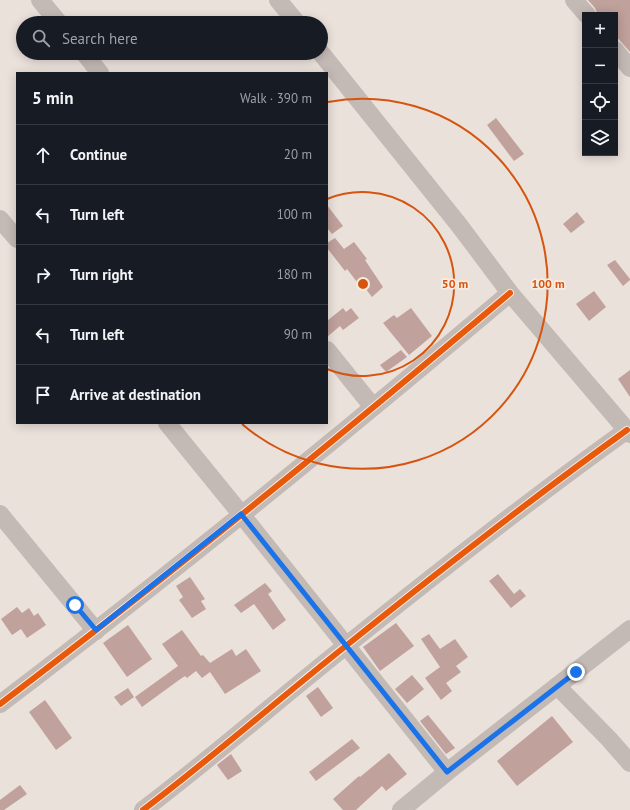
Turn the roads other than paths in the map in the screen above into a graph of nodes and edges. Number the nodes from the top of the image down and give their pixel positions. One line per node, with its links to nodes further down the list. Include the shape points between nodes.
1 (40, 0): 5 (street)
2 (278, 0): 6 (street)
3 (574, 0): 4 (street)
4 (584, 12)
5 (53, 16)
6 (291, 16)
7 (618, 54): 10 (street)
8 (90, 60): 11 (street)
9 (327, 60): 14 (street, via 459,224)
10 (630, 68)
11 (99, 72)
12 (0, 219): 13 (street)
13 (16, 238)
14 (510, 293): 16 (street); 18 (street)
15 (328, 351): 16 (street)
16 (373, 407): 20 (street)
17 (168, 424): 20 (street)
18 (628, 432): 23 (street, via 554,482)
19 (0, 514): 21 (street)
20 (241, 514): 21 (street); 23 (street)
21 (96, 630): 25 (street)
22 (630, 630): 24 (street)
23 (346, 645): 27 (street); 29 (street)
24 (557, 686): 26 (street); 27 (street)
25 (0, 704)
26 (630, 763)
27 (447, 772): 28 (street)
28 (403, 809)
29 (143, 810)

